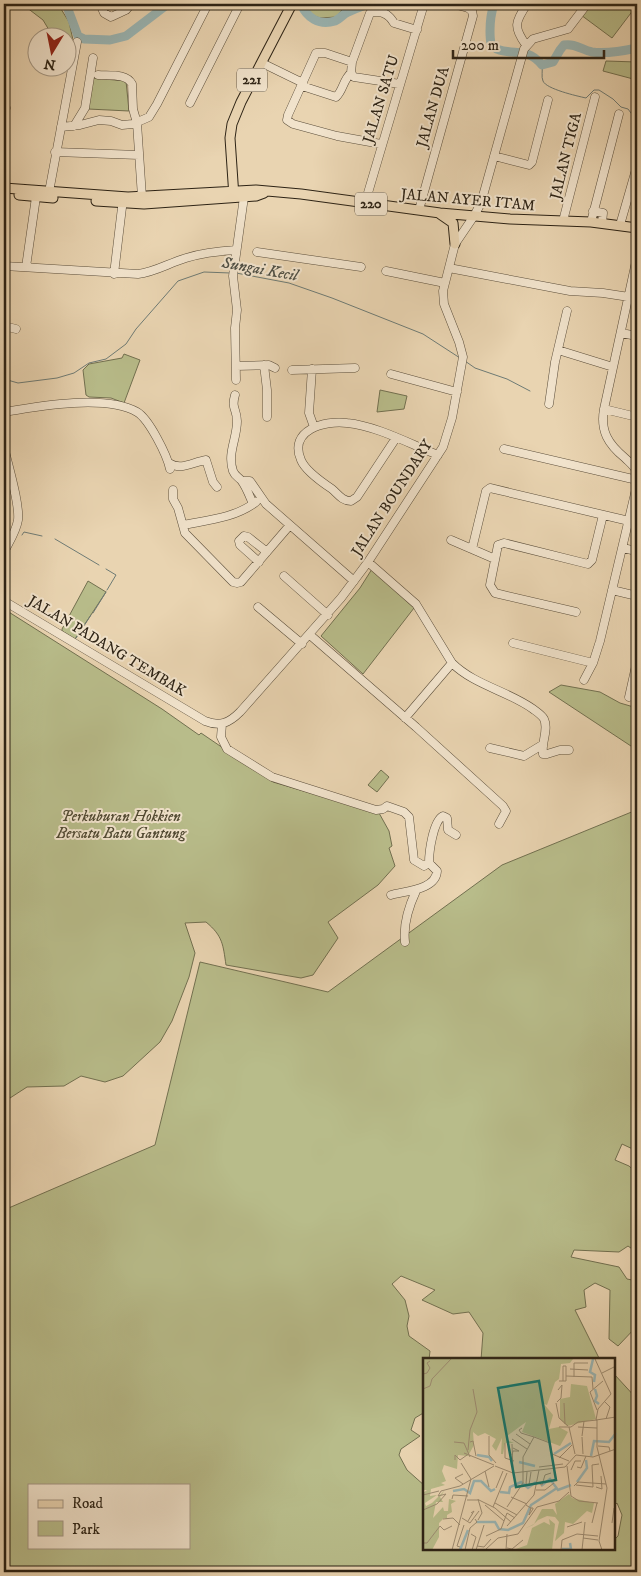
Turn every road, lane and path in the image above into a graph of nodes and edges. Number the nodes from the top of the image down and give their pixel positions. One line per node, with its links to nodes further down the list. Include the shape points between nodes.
1 (100, 4): 2 (street, via 104,13 111,17 126,10)
2 (130, 4)
3 (208, 4): 24 (street, via 157,104 149,117)
4 (240, 4): 22 (street)
5 (292, 4): 14 (main road, 221)
6 (424, 4): 10 (street, JALAN SATU)
7 (453, 4): 40 (street, JALAN DUA, via 468,8 473,16)
8 (527, 4): 11 (street, via 517,20)
9 (587, 4): 11 (street, via 568,28 538,37)
10 (417, 30): 13 (street, via 394,23 386,14 370,13); 19 (street, JALAN SATU)
11 (525, 47): 30 (street, JALAN BOUNDARY)
12 (93, 58): 26 (street, via 85,108)
13 (352, 62): 15 (street); 18 (street, via 318,52)
14 (262, 63): 18 (street); 35 (main road, 221, via 232,124 230,138)
15 (351, 73): 18 (street, via 336,97); 19 (street, via 354,77)
16 (98, 75): 24 (street, via 131,80)
17 (70, 78): 25 (street)
18 (302, 84): 27 (street, via 288,122)
19 (400, 84): 27 (street, JALAN SATU)
20 (595, 97): 44 (street, JALAN TIGA)
21 (548, 100): 30 (street, via 532,162 529,165)
22 (190, 103)
23 (619, 114): 41 (street)
24 (137, 123): 26 (street, via 122,125 99,120); 29 (street)
25 (61, 126): 26 (street); 28 (street)
26 (74, 126)
27 (382, 144): 39 (street, JALAN SATU)
28 (56, 152): 29 (street); 33 (street)
29 (140, 154): 37 (street)
30 (494, 156): 43 (street, JALAN BOUNDARY, via 481,203)
31 (637, 166): 47 (street)
32 (4, 188): 33 (main road, JALAN AYER ITAM)
33 (49, 192): 38 (main road, JALAN AYER ITAM)
34 (4, 194): 36 (main road, JALAN AYER ITAM)
35 (237, 195): 37 (main road, JALAN AYER ITAM); 38 (main road, JALAN AYER ITAM, via 144,204); 39 (main road, JALAN AYER ITAM / 220, via 256,190); 50 (street)
36 (36, 197): 38 (main road, JALAN AYER ITAM); 54 (street)
37 (142, 197): 38 (main road, JALAN AYER ITAM)
38 (123, 200): 59 (street)
39 (365, 203): 40 (main road, JALAN AYER ITAM / 220)
40 (419, 210): 42 (main road, JALAN AYER ITAM / 220)
41 (593, 211): 45 (street); 46 (street, via 603,213)
42 (440, 213): 43 (main road, JALAN AYER ITAM / 220); 49 (main road, via 453,223)
43 (474, 216): 44 (main road, JALAN AYER ITAM / 220); 49 (street, JALAN BOUNDARY)
44 (563, 221): 45 (main road, JALAN AYER ITAM / 220)
45 (591, 222): 46 (main road, JALAN AYER ITAM / 220)
46 (602, 223): 47 (main road, JALAN AYER ITAM / 220)
47 (620, 225): 48 (main road, JALAN AYER ITAM / 220)
48 (637, 228)
49 (455, 244): 56 (street, JALAN BOUNDARY)
50 (236, 250): 59 (street, via 186,258 147,273); 69 (street, via 233,274 237,302)
51 (257, 252): 55 (street)
52 (637, 257): 61 (street)
53 (4, 266): 54 (street)
54 (26, 267): 59 (street)
55 (361, 267)
56 (449, 268): 58 (street); 60 (street, JALAN BOUNDARY)
57 (386, 270): 60 (street)
58 (459, 270): 60 (street); 61 (street, via 570,291)
59 (114, 274)
60 (445, 281): 77 (street, JALAN BOUNDARY, via 444,304 463,360)
61 (629, 298): 65 (street)
62 (568, 311): 67 (street)
63 (4, 326): 64 (street)
64 (16, 329)
65 (621, 333): 66 (street); 70 (street)
66 (637, 336)
67 (558, 350): 70 (street); 79 (street)
68 (264, 365): 69 (street); 71 (street); 82 (street)
69 (236, 366): 76 (street)
70 (613, 367): 80 (street)
71 (274, 368)
72 (355, 368): 73 (street)
73 (312, 369): 74 (street); 84 (street, via 309,413)
74 (292, 370)
75 (391, 374): 77 (street)
76 (236, 380)
77 (457, 392): 88 (street, JALAN BOUNDARY, via 447,437)
78 (235, 395): 91 (street, via 233,406 237,423 231,451 232,465 235,476)
79 (549, 404)
80 (604, 409): 83 (street); 89 (street, via 602,424 611,445)
81 (4, 412): 93 (street, via 102,402 126,407 146,420 170,466 182,467 206,460)
82 (266, 417)
83 (637, 417)
84 (314, 427): 85 (street, via 332,422 348,423); 85 (street, via 301,439 301,461 348,501 357,497)
85 (396, 438): 88 (street)
86 (4, 447): 106 (street, via 18,518)
87 (504, 449): 90 (street)
88 (438, 454): 110 (street, JALAN BOUNDARY)
89 (636, 468)
90 (637, 480)
91 (242, 481): 95 (street, via 250,482); 96 (street)
92 (637, 485): 97 (street)
93 (217, 487)
94 (173, 490): 100 (street, via 173,500)
95 (261, 498): 96 (street); 101 (street)
96 (253, 504): 100 (street, via 235,514)
97 (635, 506): 99 (street)
98 (603, 515): 99 (street); 104 (street, via 490,488 486,491); 108 (street, via 592,560 588,564 504,543 498,545)
99 (629, 521): 103 (street)
100 (183, 525): 109 (street, via 185,534 234,582 241,582)
101 (290, 525): 107 (street); 112 (street)
102 (451, 540): 104 (street)
103 (622, 548): 105 (street); 113 (street)
104 (472, 550): 108 (street)
105 (637, 551)
106 (4, 552)
107 (267, 552): 109 (street); 109 (street, via 244,536 240,545)
108 (494, 559): 117 (street, via 490,585 495,592)
109 (259, 562)
110 (368, 562): 112 (street, JALAN BOUNDARY); 123 (street, via 416,604)
111 (284, 576): 118 (street)
112 (354, 581): 118 (street, JALAN BOUNDARY)
113 (612, 590): 114 (street); 124 (street)
114 (637, 596)
115 (4, 601): 128 (street, JALAN PADANG TEMBAK, via 195,716)
116 (258, 607): 121 (street)
117 (576, 612)
118 (328, 615): 119 (street, JALAN BOUNDARY)
119 (310, 635): 121 (street, JALAN BOUNDARY); 127 (street)
120 (513, 643): 124 (street)
121 (302, 644): 128 (street, JALAN BOUNDARY, via 240,712)
122 (637, 661): 126 (street)
123 (452, 663): 127 (street); 129 (street, via 466,675 510,695 540,715 545,724)
124 (593, 663): 125 (street)
125 (584, 680)
126 (629, 697)
127 (405, 718): 132 (street, via 503,806 506,811)
128 (222, 724): 134 (street, via 221,737 226,749 272,778 378,811 387,806 404,812 410,819 414,860 424,866)
129 (542, 745): 130 (street, via 524,756); 131 (street, via 545,754)
130 (490, 748)
131 (569, 750)
132 (499, 824)
133 (456, 835): 134 (street, via 448,830 447,818 440,818)
134 (429, 863): 135 (street, via 437,871 437,876)
135 (416, 891): 136 (street, via 405,890); 137 (street, via 405,927)
136 (391, 895)
137 (405, 942)

